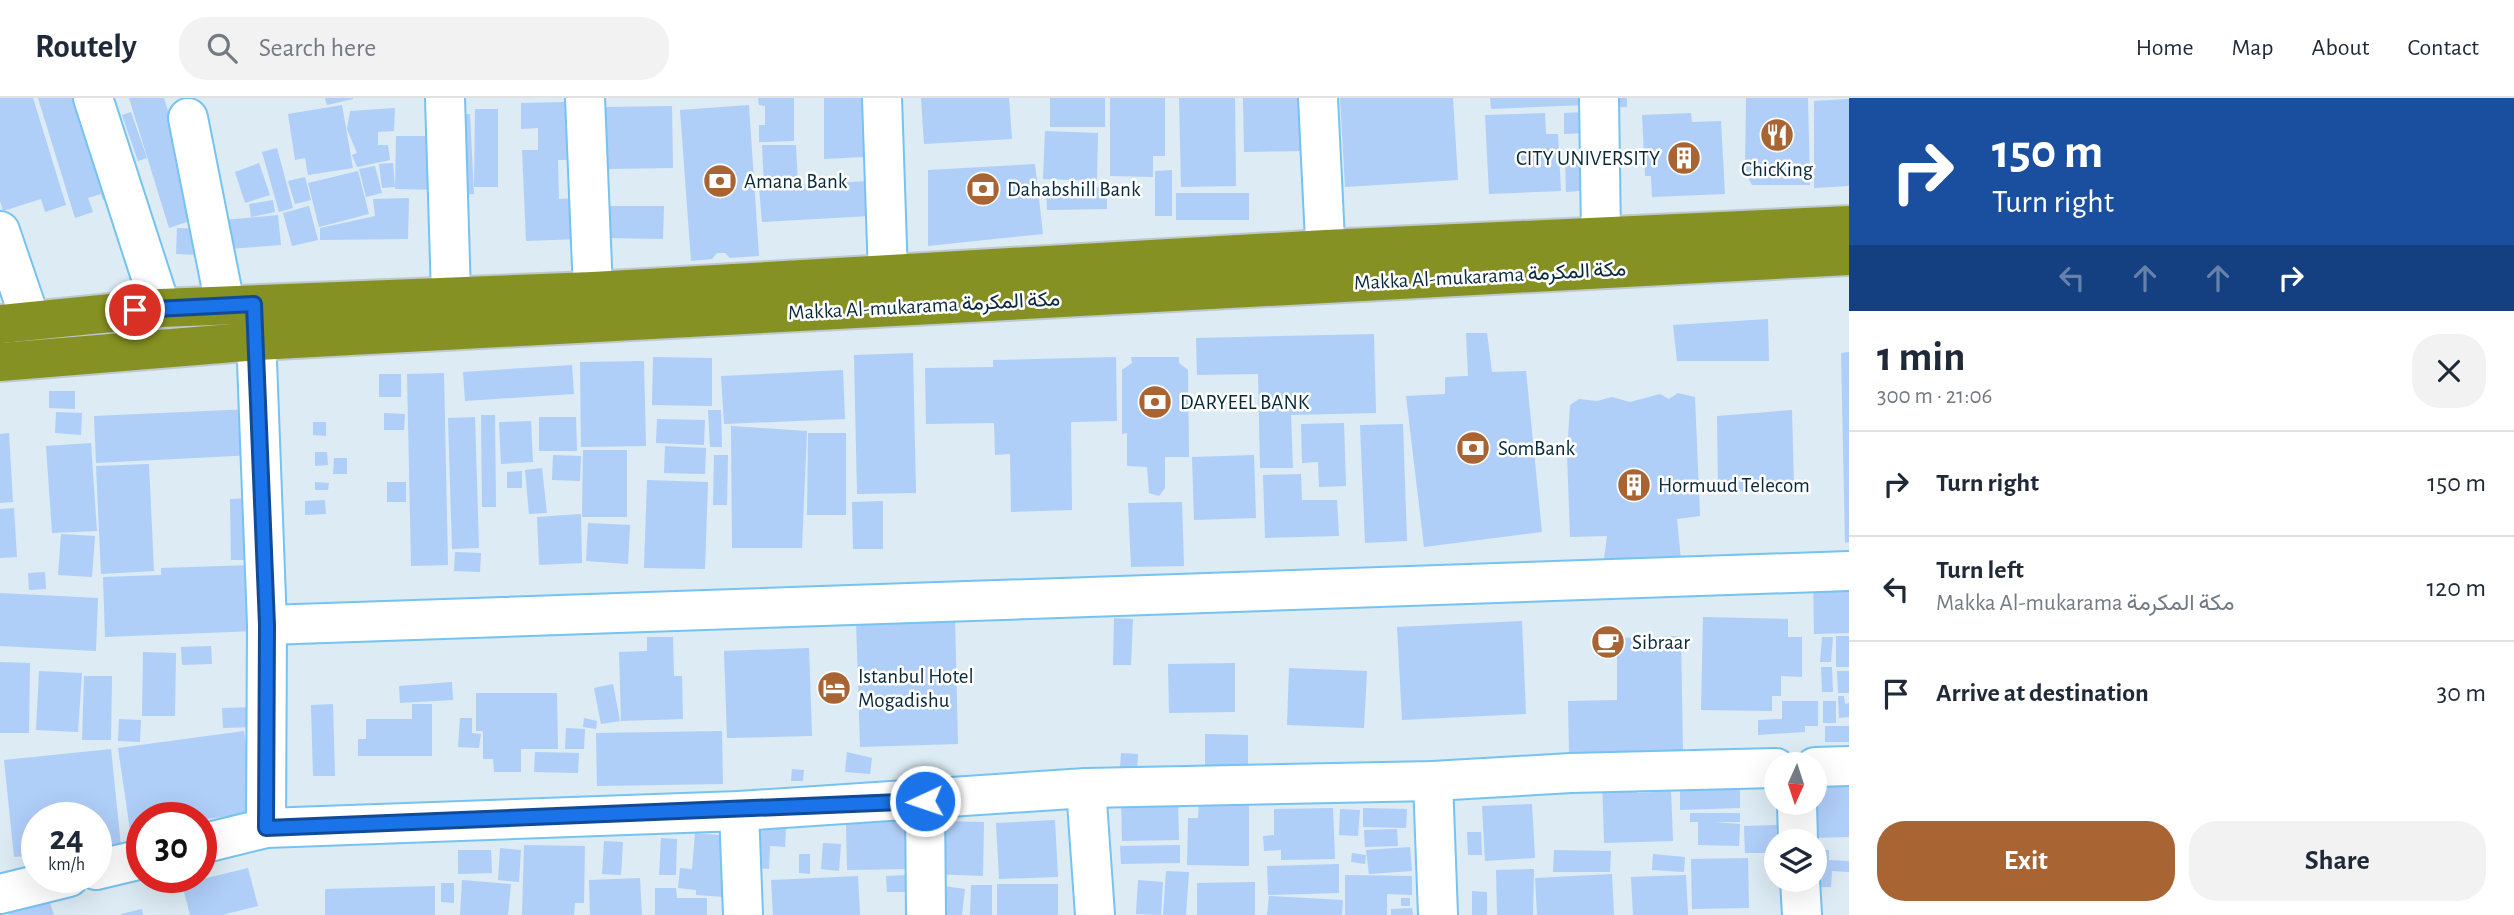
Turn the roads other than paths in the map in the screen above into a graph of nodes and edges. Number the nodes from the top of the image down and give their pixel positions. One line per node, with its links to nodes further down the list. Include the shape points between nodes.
1 (93, 98): 16 (street)
2 (445, 98): 15 (street)
3 (584, 98): 14 (street)
4 (882, 98): 13 (street)
5 (1318, 98): 12 (street)
6 (1599, 98): 10 (street)
7 (188, 118): 17 (street)
8 (1849, 225): 10 (highway, Makka Al-mukarama مكة المكرمة)
9 (0, 232): 18 (street)
10 (1601, 235): 12 (highway, Makka Al-mukarama مكة المكرمة)
11 (1849, 256): 12 (highway, Makka Al-mukarama مكة المكرمة)
12 (1326, 267): 13 (highway, Makka Al-mukarama مكة المكرمة); 17 (highway, Makka Al-mukarama مكة المكرمة)
13 (888, 275): 14 (highway, Makka Al-mukarama مكة المكرمة)
14 (593, 290): 15 (highway, Makka Al-mukarama مكة المكرمة)
15 (451, 295): 17 (highway, Makka Al-mukarama مكة المكرمة)
16 (161, 308): 17 (highway, Makka Al-mukarama مكة المكرمة); 18 (highway, Makka Al-mukarama مكة المكرمة)
17 (245, 317): 19 (highway, Makka Al-mukarama مكة المكرمة); 21 (street)
18 (15, 321)
19 (0, 362)
20 (1849, 571): 21 (street)
21 (267, 625): 29 (street)
22 (1849, 765): 23 (street)
23 (1827, 766)
24 (1764, 768): 25 (street)
25 (1433, 781): 26 (street); 37 (street)
26 (1086, 788): 27 (street); 36 (street)
27 (925, 801): 28 (street); 35 (street)
28 (739, 811): 29 (street); 34 (street)
29 (266, 828): 30 (street)
30 (217, 840)
31 (21, 889): 33 (street)
32 (1801, 892): 38 (street)
33 (0, 894)
34 (743, 915)
35 (926, 915)
36 (1096, 915)
37 (1438, 915)
38 (1802, 915)

